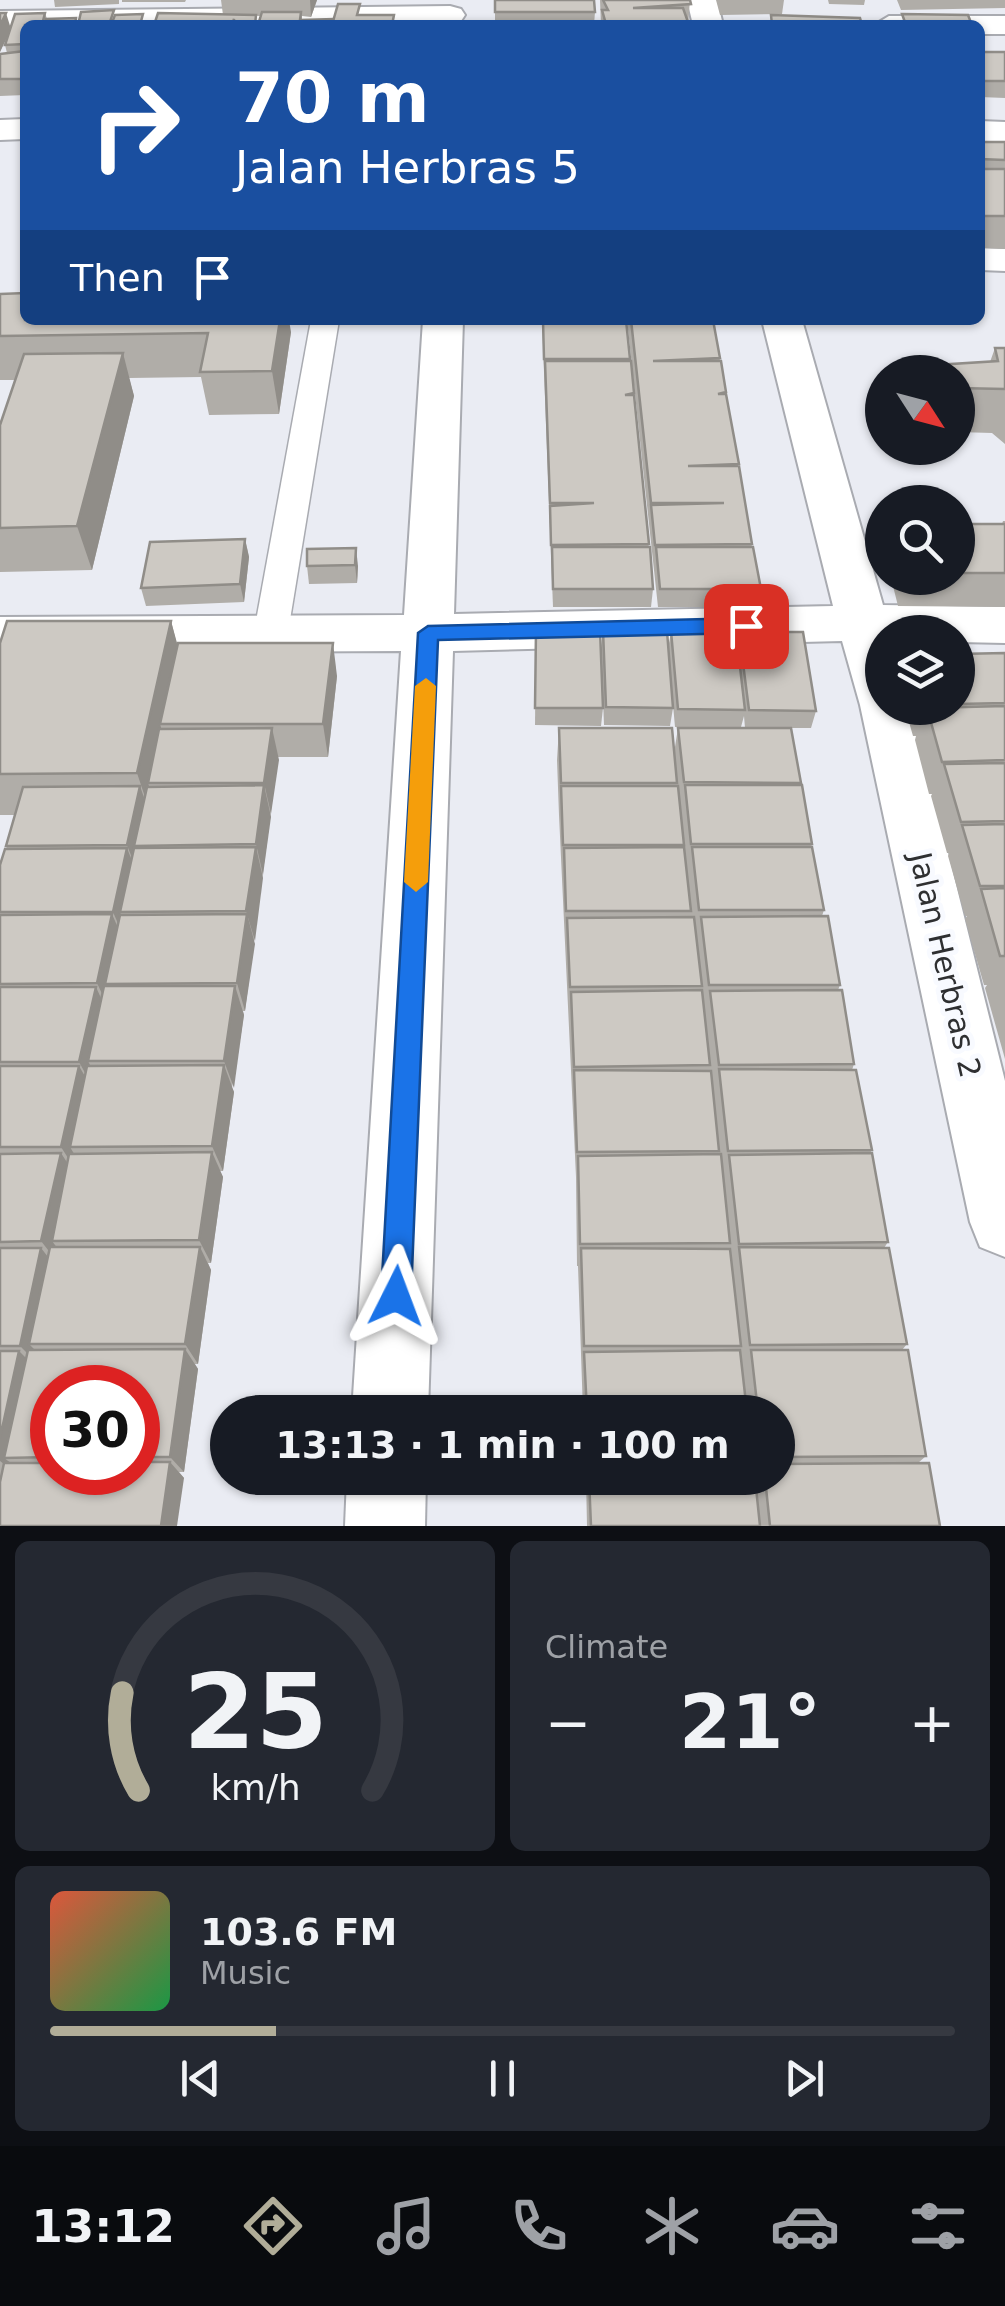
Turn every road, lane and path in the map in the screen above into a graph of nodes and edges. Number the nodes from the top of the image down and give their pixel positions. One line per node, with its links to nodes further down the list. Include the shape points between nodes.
1 (220, 10): 2 (street); 3 (street)
2 (450, 13)
3 (0, 20)
4 (324, 325): 10 (lane)
5 (442, 325): 11 (street)
6 (783, 325): 7 (street)
7 (865, 623): 11 (street)
8 (975, 625): 9 (street)
9 (1005, 625)
10 (271, 632): 11 (street); 12 (street)
11 (428, 633): 15 (street)
12 (0, 635)
13 (889, 725): 14 (street, Jalan Herbras 2)
14 (1005, 1222)
15 (391, 1395)
16 (386, 1495): 17 (street)
17 (385, 1526)

